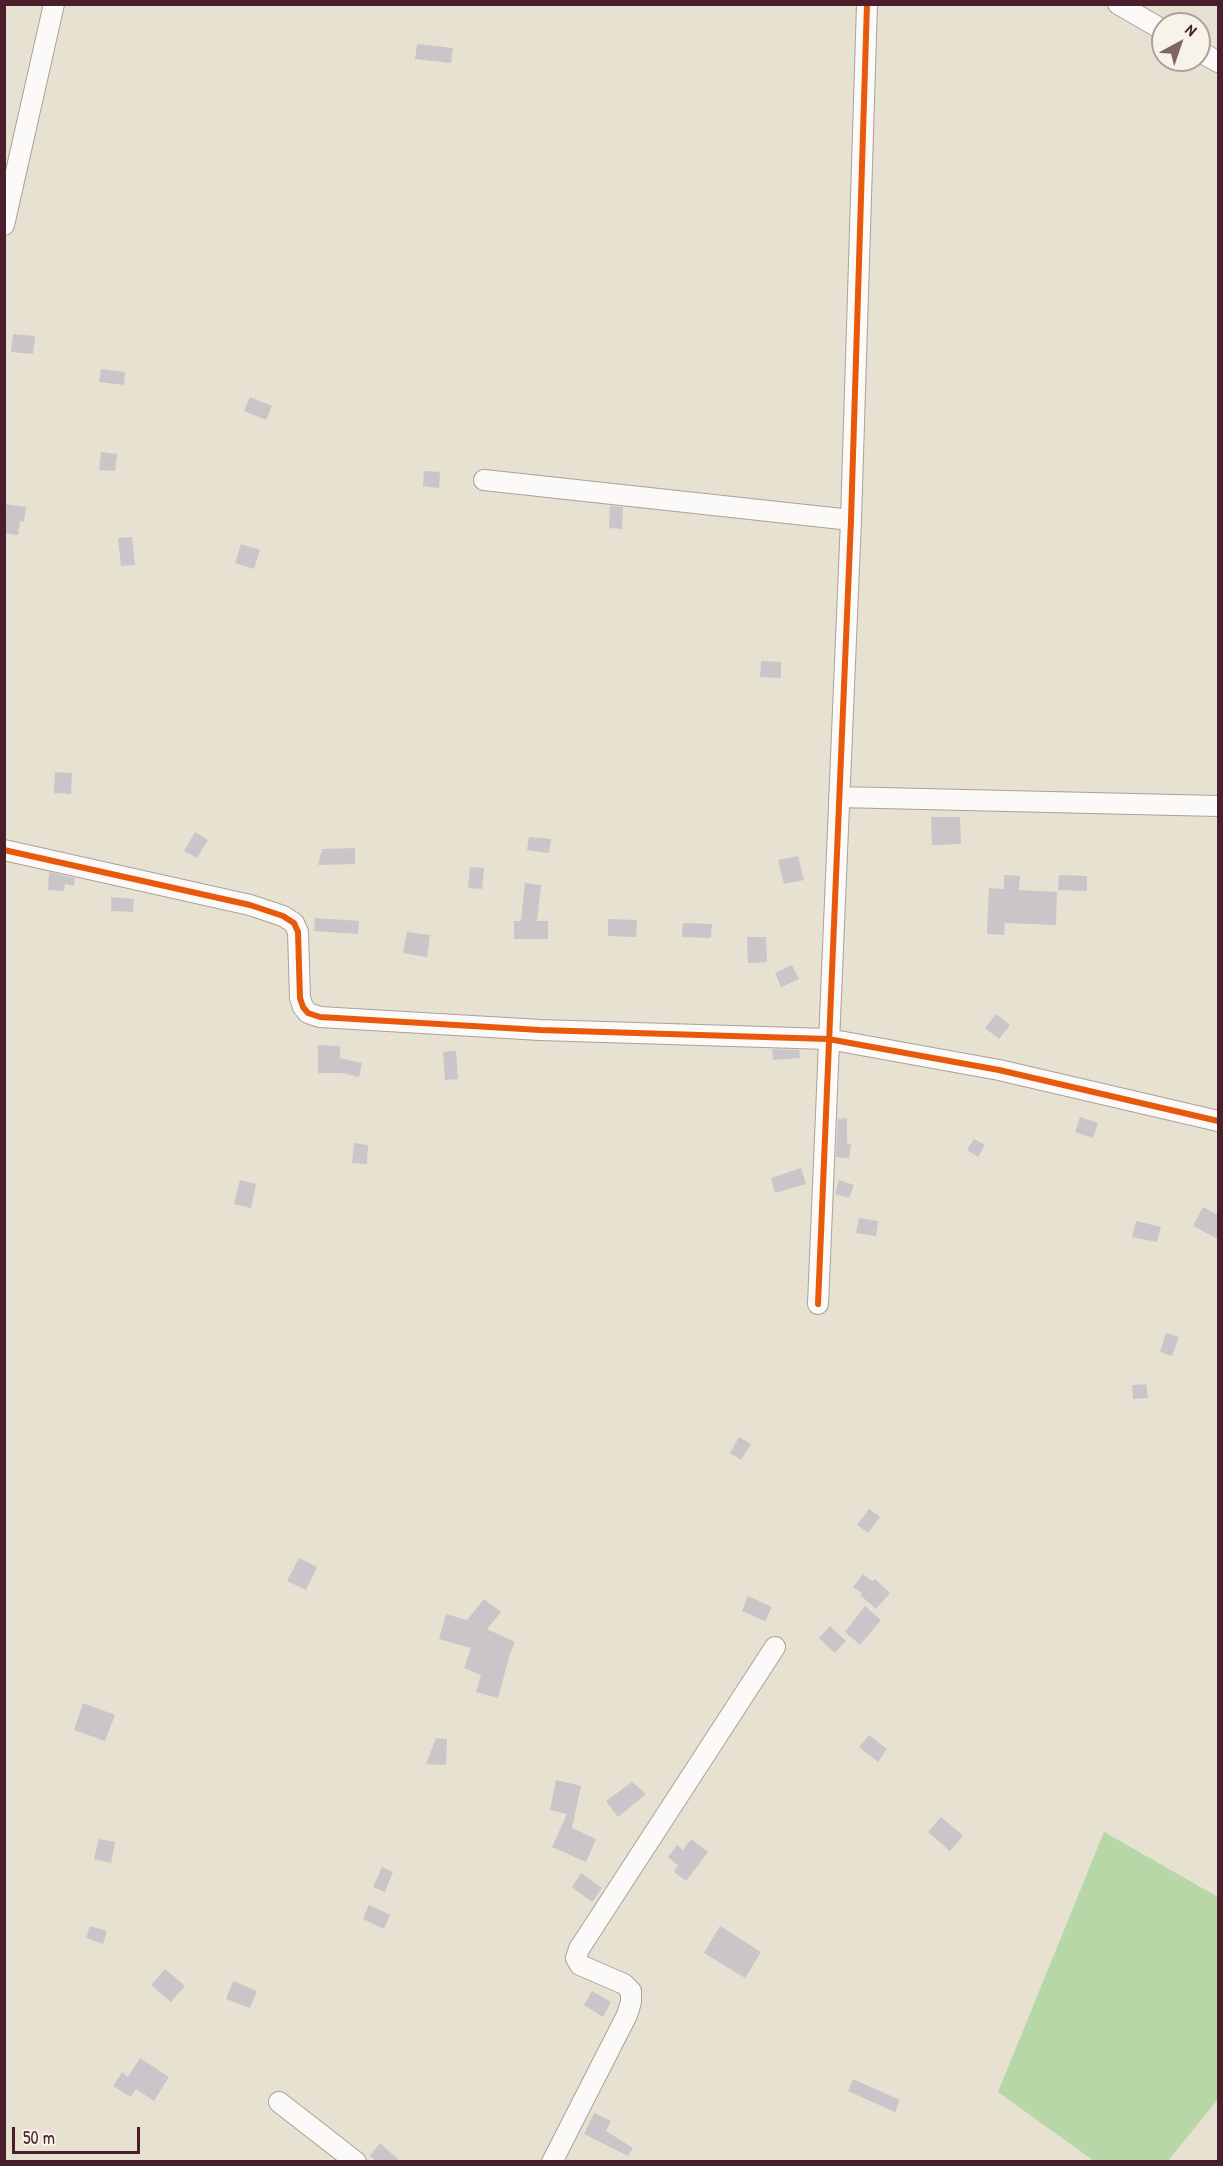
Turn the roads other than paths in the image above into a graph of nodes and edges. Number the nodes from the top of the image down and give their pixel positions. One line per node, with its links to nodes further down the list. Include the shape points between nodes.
1 (54, 4): 5 (street)
2 (867, 4): 7 (street)
3 (1118, 4): 4 (street)
4 (1151, 23)
5 (4, 225)
6 (484, 480): 7 (street)
7 (851, 520): 8 (street)
8 (839, 797): 9 (street); 11 (street)
9 (1218, 806)
10 (4, 850): 11 (street, via 284,916 298,932 303,1007 320,1017 540,1030)
11 (828, 1039): 12 (street, via 999,1070); 13 (street)
12 (1218, 1121)
13 (818, 1304)
14 (775, 1647): 17 (street, via 579,1949 576,1958 580,1965 624,1984 631,1991 631,2002)
15 (279, 2102): 16 (street)
16 (356, 2162)
17 (552, 2162)

